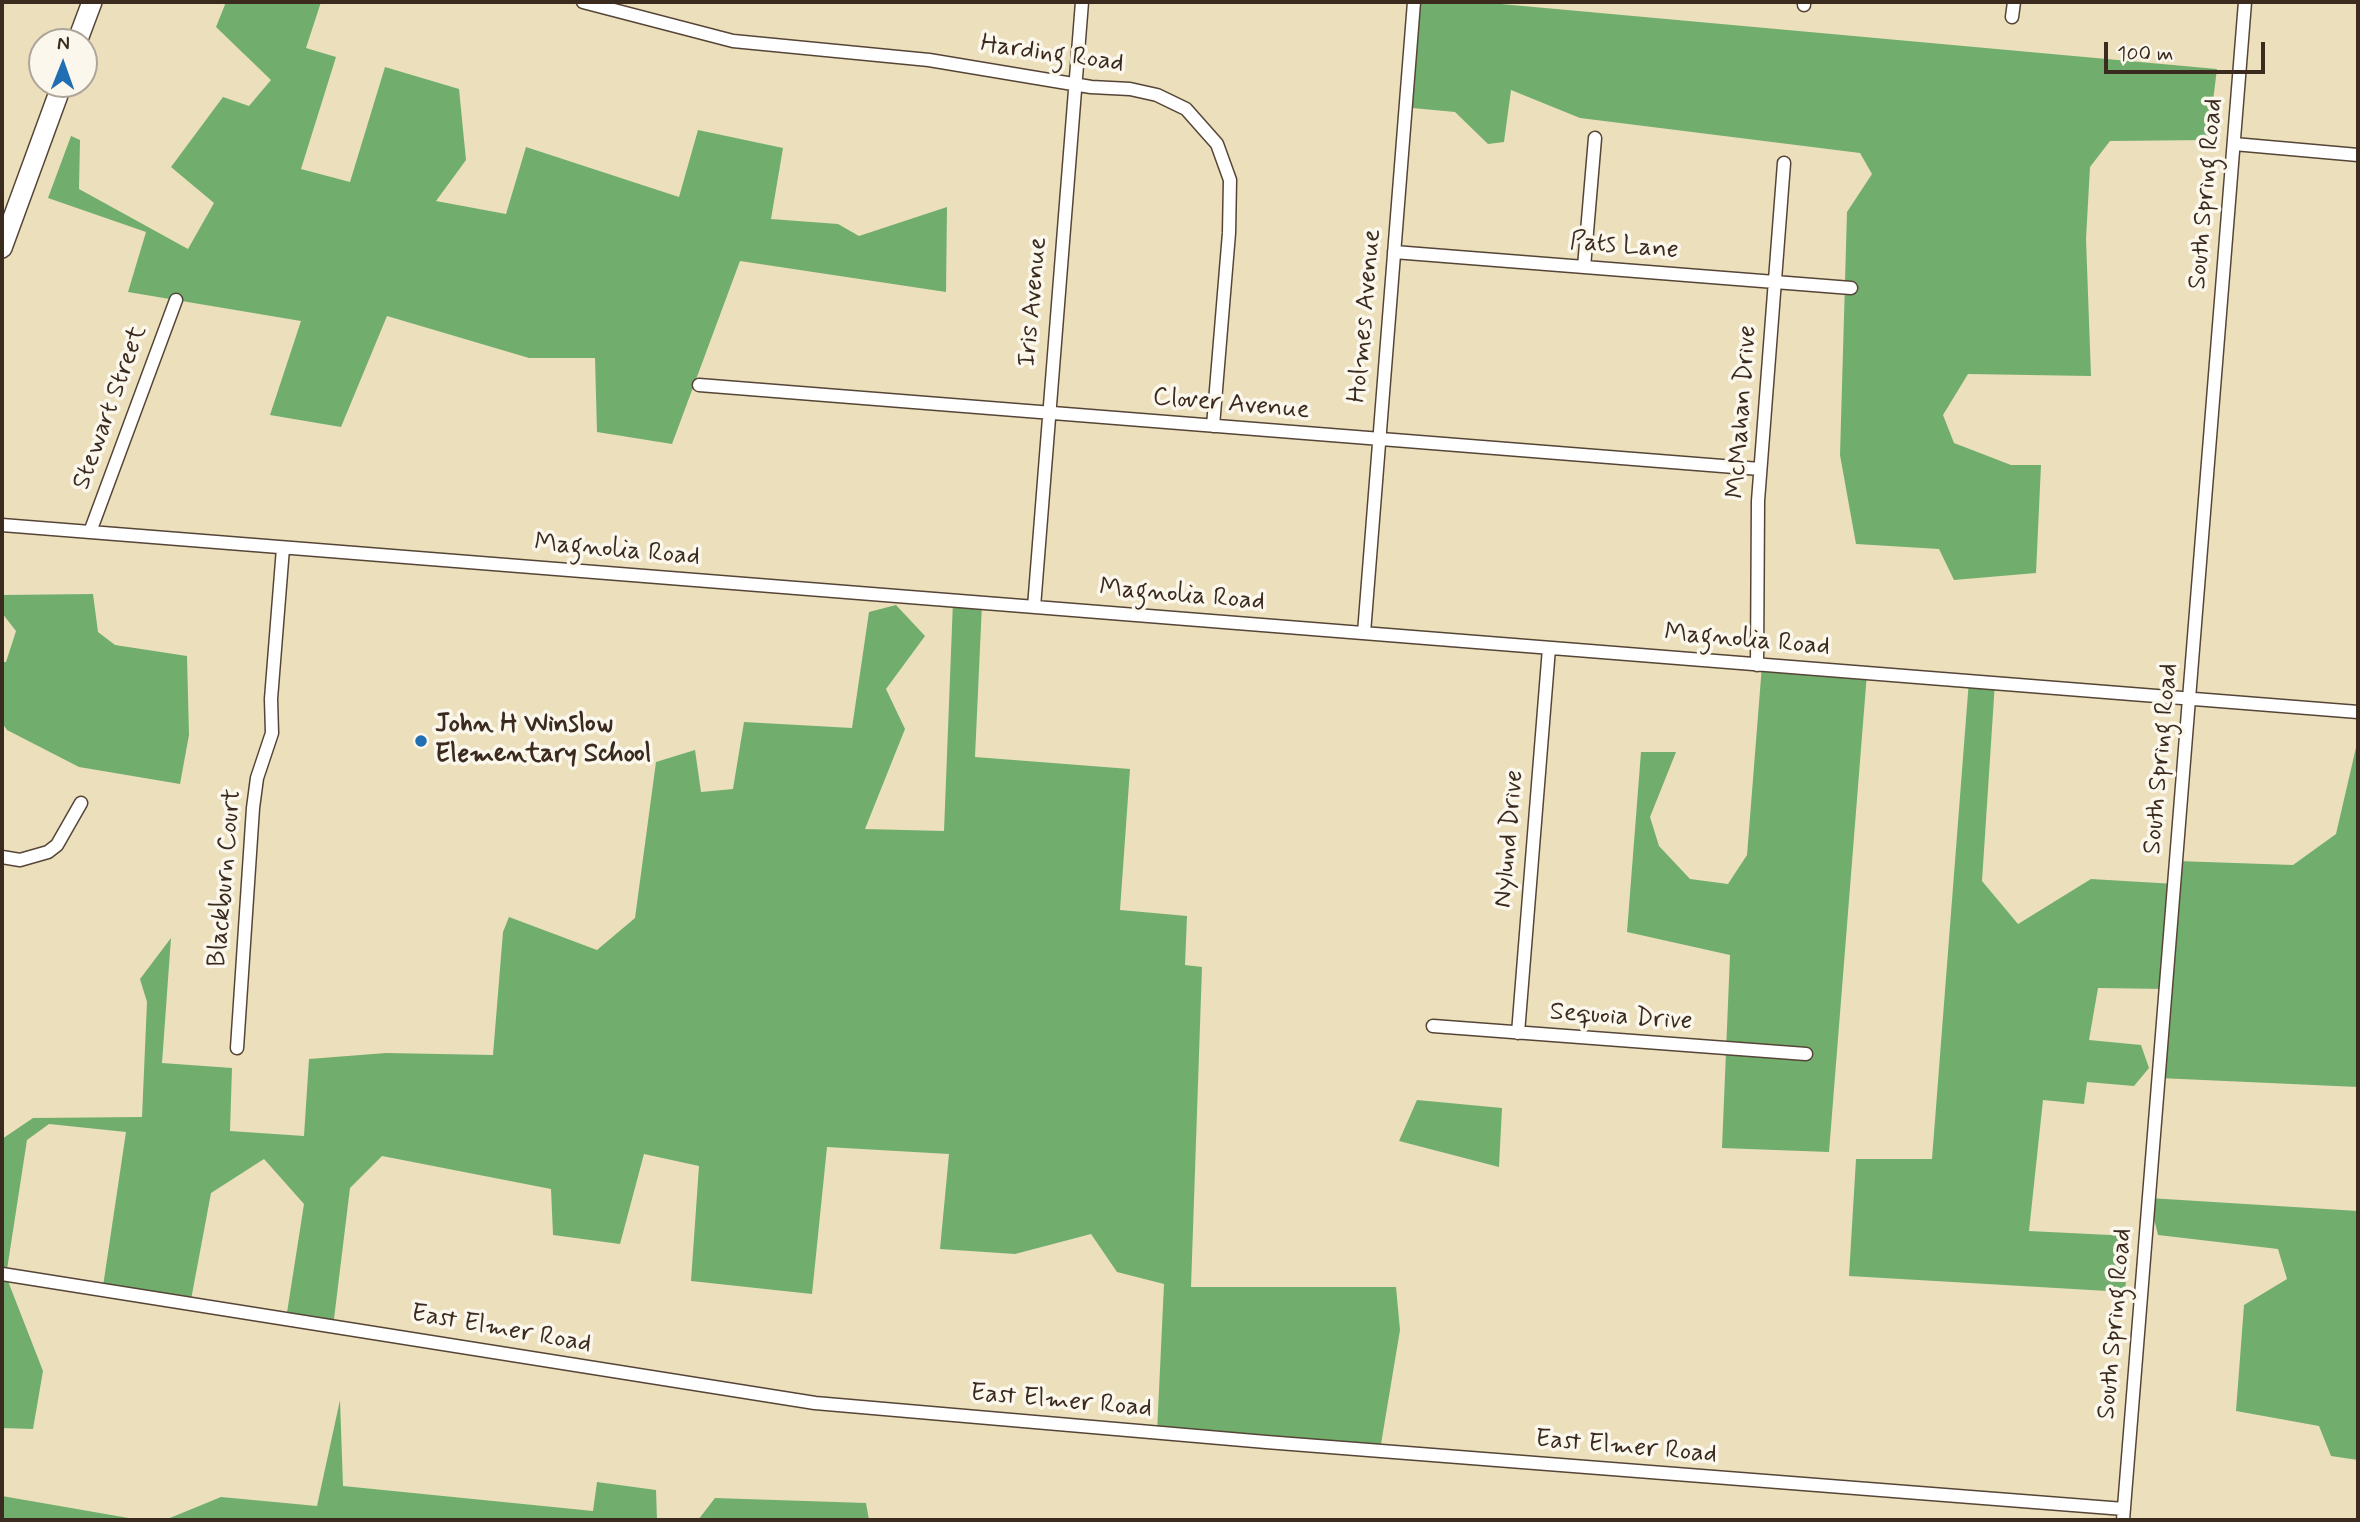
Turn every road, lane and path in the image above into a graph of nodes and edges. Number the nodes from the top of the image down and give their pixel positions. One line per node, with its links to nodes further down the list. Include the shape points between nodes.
1 (92, 2): 8 (main road)
2 (583, 2): 9 (street, Harding Road, via 743,43 929,60)
3 (1082, 2): 9 (street, Iris Avenue)
4 (1414, 2): 16 (street, Holmes Avenue)
5 (2014, 2): 7 (street)
6 (2245, 2): 12 (street, South Spring Road)
7 (2012, 17)
8 (82, 28)
9 (1075, 85): 22 (street, Iris Avenue); 23 (street, Harding Road, via 1130,89 1175,103 1202,124 1227,167 1229,233)
10 (57, 98): 15 (main road)
11 (1595, 138): 17 (street)
12 (2234, 144): 13 (street); 33 (street, South Spring Road)
13 (2358, 155)
14 (1784, 163): 18 (street, McMahan Drive)
15 (2, 248)
16 (1394, 252): 17 (street, Pats Lane); 24 (street, Holmes Avenue)
17 (1584, 267): 18 (street, Pats Lane)
18 (1774, 282): 19 (street, Pats Lane); 25 (street, McMahan Drive)
19 (1851, 288)
20 (176, 300): 27 (street, Stewart Street)
21 (699, 385): 22 (street, Clover Avenue)
22 (1048, 413): 23 (street, Clover Avenue); 29 (street, Iris Avenue)
23 (1213, 426): 24 (street, Clover Avenue)
24 (1379, 439): 25 (street, Clover Avenue); 30 (street, Holmes Avenue)
25 (1760, 469): 32 (street, McMahan Drive)
26 (2, 526): 27 (street, Magnolia Road)
27 (90, 532): 28 (street, Magnolia Road)
28 (283, 548): 29 (street, Magnolia Road); 39 (street, Blackburn Court, via 272,733 253,808)
29 (1034, 607): 30 (street, Magnolia Road)
30 (1364, 633): 31 (street, Magnolia Road)
31 (1549, 648): 32 (street, Magnolia Road); 38 (street, Nylund Drive)
32 (1757, 664): 33 (street, Magnolia Road)
33 (2189, 699): 34 (street, Magnolia Road); 42 (street, South Spring Road)
34 (2358, 712)
35 (81, 803): 36 (street, via 57,845 48,852 20,860)
36 (2, 857)
37 (1433, 1026): 38 (street, Sequoia Drive)
38 (1518, 1033): 40 (street, Sequoia Drive)
39 (237, 1048)
40 (1806, 1054)
41 (2, 1274): 42 (street, East Elmer Road, via 815,1403)
42 (2124, 1515)

